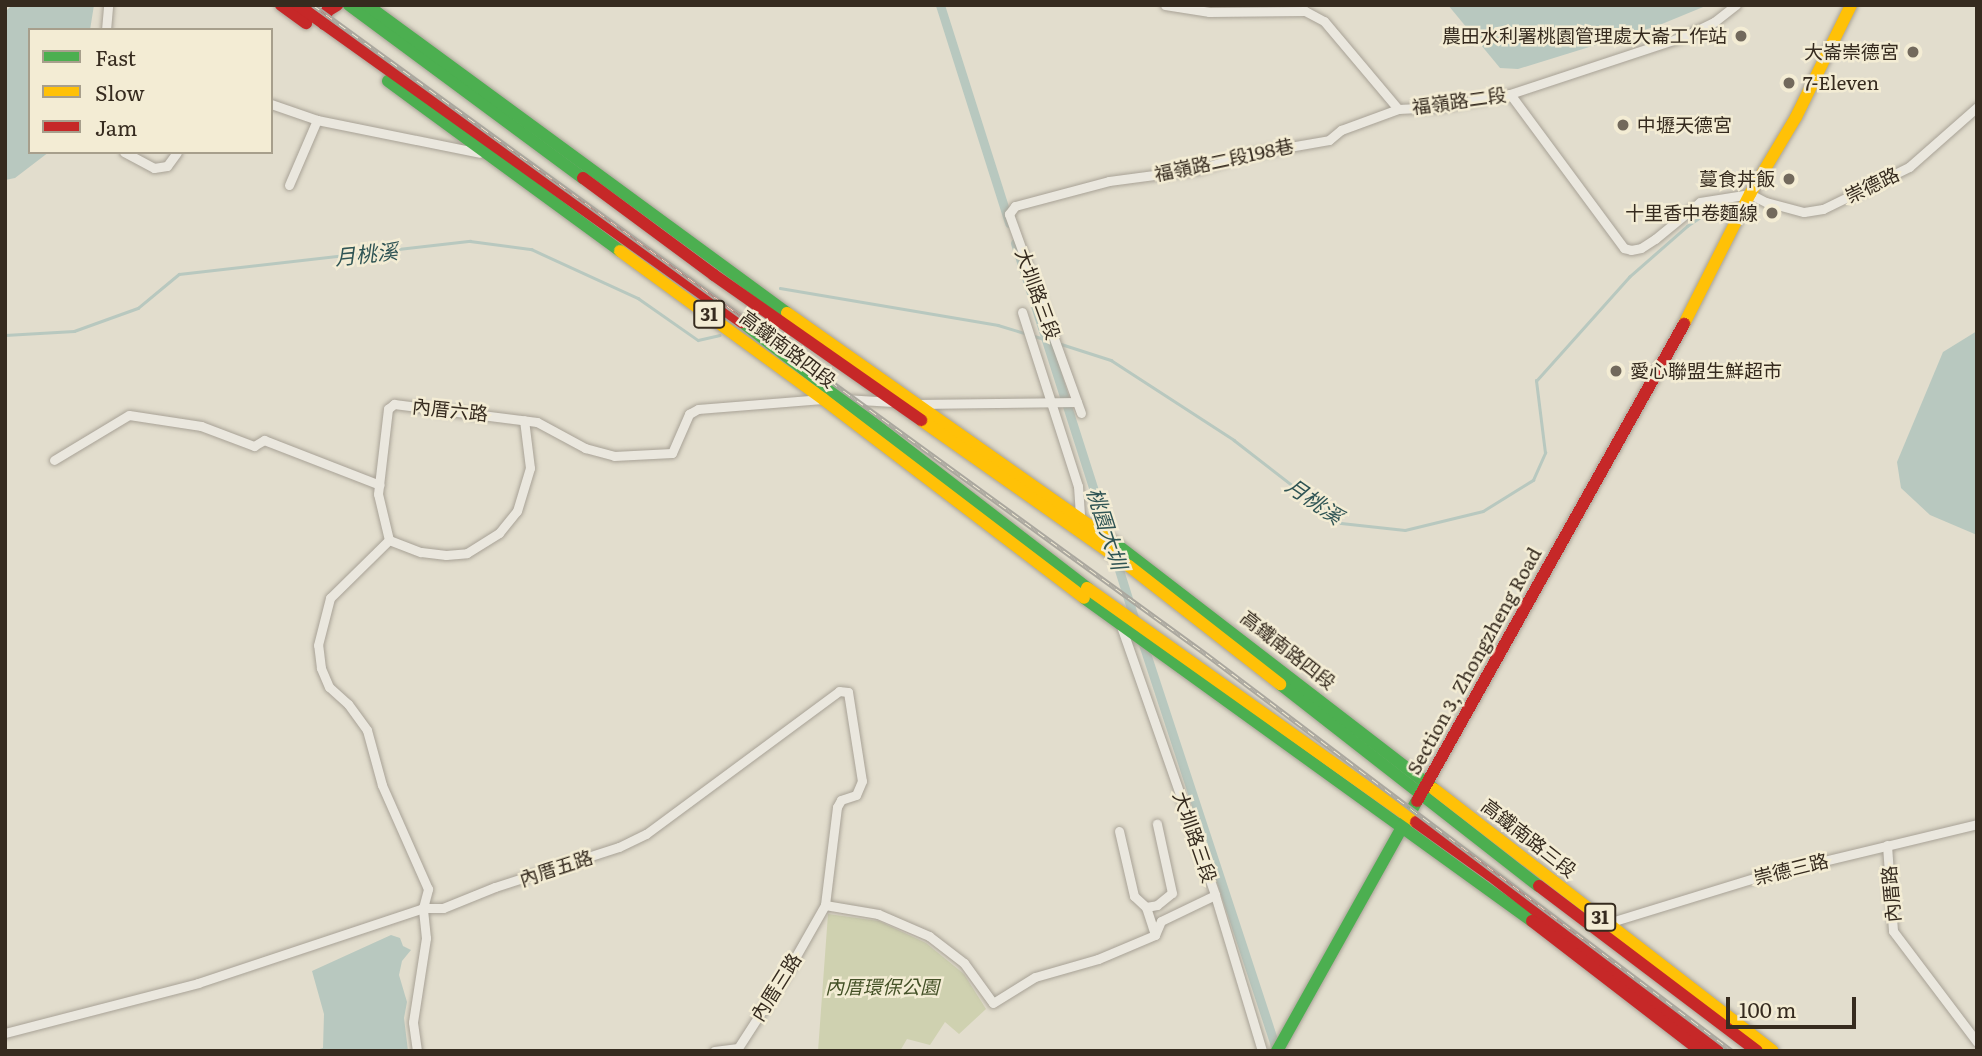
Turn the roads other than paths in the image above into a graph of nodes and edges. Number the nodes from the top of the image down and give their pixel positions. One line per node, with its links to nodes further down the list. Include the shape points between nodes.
1 (108, 5): 13 (street)
2 (281, 5): 21 (main road, 高鐵南路四段 / 31)
3 (298, 5): 12 (main road, 高鐵南路四段 / 31)
4 (337, 5): 12 (main road, via 327,11)
5 (349, 5): 27 (main road, 高鐵南路四段 / 31)
6 (367, 5): 11 (main road, 高鐵南路四段 / 31)
7 (382, 5): 11 (main road)
8 (1166, 5): 17 (street, 福嶺路二段, via 1209,12 1305,11 1324,21)
9 (1736, 5): 14 (street, 福嶺路二段, via 1685,36)
10 (1852, 5): 23 (main road, Section 3, Zhongzheng Road, via 1796,117)
11 (387, 20): 28 (main road, 高鐵南路四段 / 31)
12 (324, 24): 24 (main road, 高鐵南路四段 / 31)
13 (106, 28)
14 (1510, 94): 17 (street, 福嶺路二段); 23 (street, via 1625,248 1641,248 1700,202)
15 (273, 105): 18 (street)
16 (1977, 107): 23 (street, 崇德路, via 1909,167 1823,209 1804,212)
17 (1398, 109): 25 (street, 福嶺路二段198巷, via 1341,130 1329,140 1249,154 1199,169 1109,181 1019,202)
18 (317, 120): 21 (street); 22 (street)
19 (128, 154): 20 (street, via 154,168 167,166)
20 (176, 154)
21 (492, 155): 26 (main road, 高鐵南路四段 / 31)
22 (289, 185)
23 (1750, 194): 47 (main road, Section 3, Zhongzheng Road, via 1703,289)
24 (589, 211): 26 (main road); 31 (main road, 高鐵南路四段 / 31)
25 (1009, 214): 33 (street, 大圳路三段)
26 (632, 258): 30 (main road, 高鐵南路四段 / 31)
27 (714, 275): 28 (main road); 32 (main road, 高鐵南路四段 / 31)
28 (755, 291): 34 (main road, 高鐵南路四段 / 31)
29 (1022, 312): 35 (street, 大圳路三段)
30 (823, 399): 31 (street); 37 (street, 內厝六路, via 698,408 689,414 672,453 614,456 585,448 537,422); 39 (main road, 高鐵南路四段 / 31)
31 (842, 399): 32 (street); 42 (main road, 高鐵南路四段 / 31)
32 (899, 403): 34 (street); 41 (main road, 高鐵南路四段 / 31)
33 (1076, 403): 35 (street); 36 (street, 大圳路三段)
34 (920, 404): 35 (street); 38 (main road, 高鐵南路四段 / 31)
35 (1055, 405): 44 (street, 大圳路三段, via 1078,486)
36 (1081, 413)
37 (524, 421): 43 (street, 內厝六路, via 394,404 388,409); 45 (street, via 530,468 517,511 499,533 467,553 446,555)
38 (959, 432): 41 (main road); 44 (main road, 高鐵南路四段 / 31)
39 (896, 456): 42 (main road); 46 (main road, 高鐵南路四段 / 31)
40 (54, 460): 43 (street, via 129,415 201,426 254,446 264,440)
41 (985, 463): 47 (main road, 高鐵南路四段 / 31)
42 (944, 476): 46 (main road, 高鐵南路四段 / 31)
43 (380, 485): 45 (street, 內厝六路)
44 (1080, 516): 47 (main road, 高鐵南路四段 / 31)
45 (389, 540): 56 (street, via 330,598 318,645 329,687 367,730 382,785 428,889)
46 (1124, 625): 48 (main road, 31); 48 (main road, 31, via 1149,633); 53 (street, 大圳路三段)
47 (1424, 789): 48 (main road, Section 3, Zhongzheng Road); 57 (main road, 高鐵南路三段 / 31); 61 (main road, 高鐵南路三段 / 31)
48 (1406, 822): 65 (main road, Section 3, Zhongzheng Road); 66 (main road, 31); 67 (main road, 31, via 1489,874)
49 (1157, 824): 55 (street, via 1172,894)
50 (1977, 824): 52 (street, 崇德三路)
51 (1119, 831): 55 (street, via 1135,896)
52 (1886, 845): 57 (street, 崇德三路, via 1760,876); 60 (street, 內厝路, via 1894,931)
53 (1215, 895): 58 (street, via 1161,921); 64 (street, 大圳路三段)
54 (825, 905): 56 (street, 內厝五路, via 837,807 841,800 856,795 862,781 851,698 848,692 839,691 646,834 619,848 443,908); 58 (street, via 878,914 929,936 964,963 993,1003 1035,977 1098,959); 63 (street, 內厝三路, via 738,1048)
55 (1146, 907): 58 (street)
56 (423, 908): 59 (street, 內厝五路, via 198,983); 62 (street, via 426,938 413,1022)
57 (1608, 923): 68 (main road, 高鐵南路三段 / 31)
58 (1155, 935)
59 (5, 1032)
60 (1977, 1042)
61 (1757, 1050)
62 (417, 1051)
63 (714, 1051)
64 (1262, 1051)
65 (1277, 1051)
66 (1701, 1051)
67 (1718, 1051)
68 (1773, 1051)

